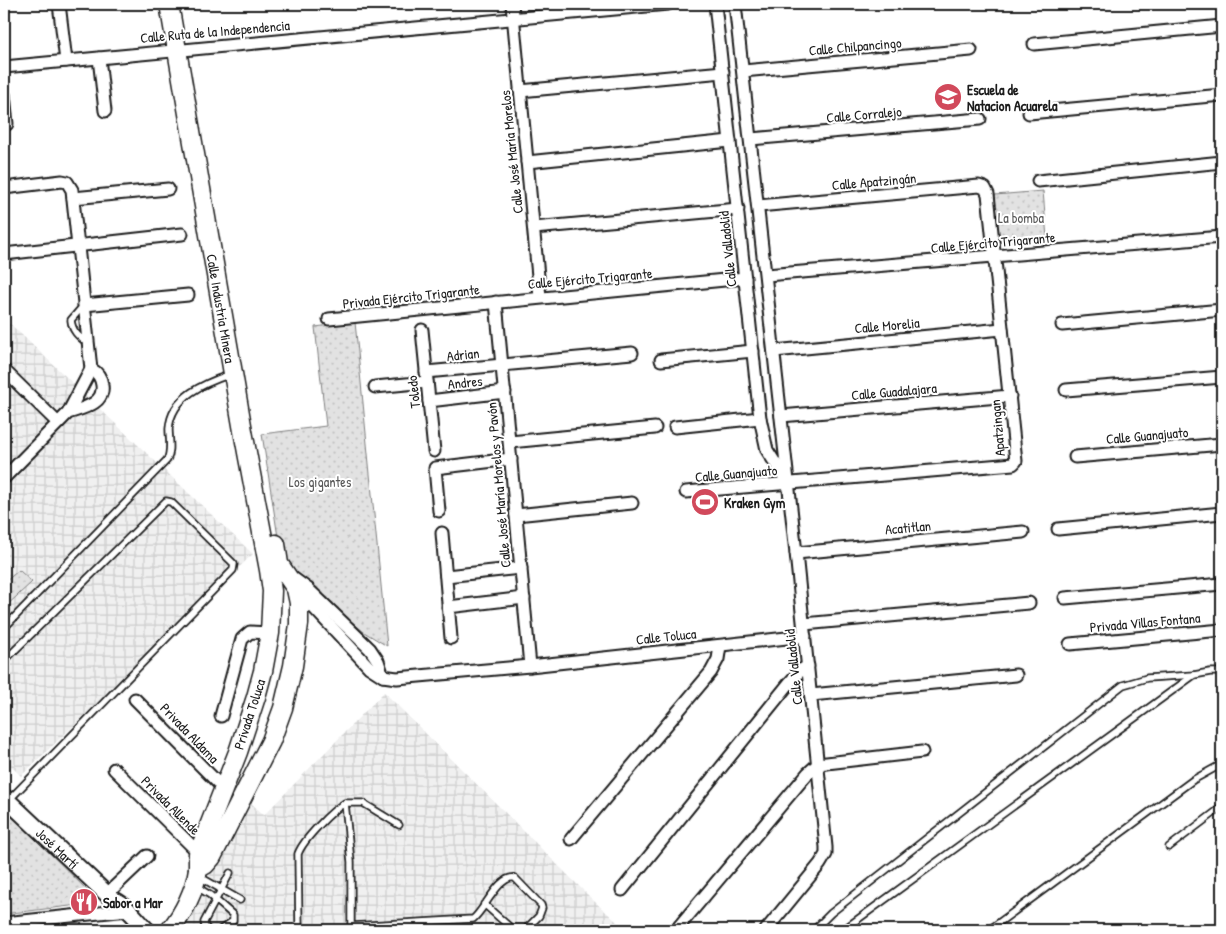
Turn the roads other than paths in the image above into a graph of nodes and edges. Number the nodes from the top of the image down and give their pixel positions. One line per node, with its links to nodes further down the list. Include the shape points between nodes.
1 (59, 4): 13 (street)
2 (169, 4): 10 (main road, Calle Industria Minera)
3 (512, 4): 7 (street, Calle José María Morelos)
4 (668, 4): 7 (street, Calle Ruta de la Independencia)
5 (715, 4): 16 (street, Calle Valladolid)
6 (735, 4): 15 (street, Calle Valladolid)
7 (513, 18): 10 (street, Calle Ruta de la Independencia); 17 (street, Calle José María Morelos)
8 (1222, 26): 9 (street)
9 (1034, 44)
10 (179, 45): 12 (street, Calle Ruta de la Independencia); 59 (main road, Calle Industria Minera); 92 (main road, Calle Industria Minera, via 190,71 222,244 279,564)
11 (971, 50): 15 (street, Calle Chilpancingo)
12 (99, 58): 13 (street, Calle Ruta de la Independencia); 20 (street)
13 (66, 61): 14 (street, Calle Ruta de la Independencia)
14 (4, 67)
15 (742, 71): 24 (street, Calle Valladolid)
16 (723, 72): 17 (street); 25 (street, Calle Valladolid)
17 (520, 91): 26 (street, Calle José María Morelos)
18 (4, 94): 23 (street)
19 (1222, 95): 21 (street)
20 (105, 111)
21 (1029, 113)
22 (980, 119): 24 (street, Calle Corralejo)
23 (7, 124)
24 (750, 140): 33 (street, Calle Valladolid)
25 (730, 141): 26 (street); 34 (street, Calle Valladolid)
26 (527, 162): 35 (street, Calle José María Morelos)
27 (1222, 162): 28 (street)
28 (1038, 181)
29 (4, 188): 32 (street, via 62,181 70,185)
30 (168, 189): 32 (street)
31 (988, 194): 33 (street, Calle Apatzingán, via 979,186); 40 (street, Apatzingan)
32 (73, 198): 38 (street)
33 (758, 206): 41 (street, Calle Valladolid)
34 (738, 209): 35 (street); 42 (street, Calle Valladolid)
35 (534, 228): 44 (street, Calle José María Morelos)
36 (182, 234): 38 (street)
37 (1222, 237): 40 (street, Calle Ejército Trigarante)
38 (78, 246): 39 (street); 46 (street)
39 (4, 254)
40 (995, 257): 41 (street, Calle Ejército Trigarante); 50 (street, Apatzingan)
41 (766, 275): 53 (street, Calle Valladolid)
42 (745, 278): 44 (street, Calle Ejército Trigarante); 52 (street, Calle Valladolid)
43 (188, 295): 46 (street)
44 (540, 297): 45 (street, Calle Ejército Trigarante)
45 (496, 302): 48 (street, Privada Ejército Trigarante); 56 (street, Calle José María Morelos y Pavón)
46 (84, 305): 57 (street)
47 (1222, 310): 49 (street)
48 (329, 319)
49 (1062, 325)
50 (1002, 329): 53 (street, Calle Morelia); 65 (street, Apatzingan)
51 (422, 330): 60 (street, Toledo)
52 (753, 351): 55 (street); 69 (street, Calle Valladolid)
53 (774, 351): 68 (street, Calle Valladolid)
54 (632, 353): 56 (street, Adrian)
55 (662, 360)
56 (503, 365): 60 (street, Adrian); 64 (street, Calle José María Morelos y Pavón)
57 (91, 368): 67 (street); 67 (street, via 101,380 101,396 93,404)
58 (4, 370): 70 (street)
59 (234, 373): 92 (main road, Calle Industria Minera); 101 (lane, via 185,396 171,419 167,460)
60 (427, 377): 62 (street, Adrian); 66 (street, Toledo)
61 (1222, 377): 63 (street)
62 (375, 387)
63 (1066, 390)
64 (505, 392): 66 (street, Andres); 73 (street, Calle José María Morelos y Pavón)
65 (1010, 396): 68 (street, Calle Guadalajara); 81 (street, Apatzingan, via 1016,458 1013,464)
66 (429, 401): 75 (street, Toledo)
67 (68, 413): 70 (street)
68 (781, 416): 81 (street, Calle Valladolid)
69 (760, 418): 71 (street); 81 (street, Calle Valladolid, via 766,450)
70 (58, 423): 79 (street)
71 (675, 426)
72 (655, 428): 73 (street)
73 (510, 442): 77 (street, Calle José María Morelos y Pavón)
74 (1222, 444): 76 (street, Calle Guanajuato)
75 (434, 451)
76 (1075, 457)
77 (511, 459): 84 (street, via 435,468); 86 (street, Calle José María Morelos y Pavón)
78 (4, 460): 79 (street)
79 (12, 469): 80 (street)
80 (4, 478)
81 (789, 484): 82 (street, Calle Guanajuato); 90 (street, Calle Valladolid)
82 (686, 492)
83 (632, 503): 86 (street)
84 (439, 511)
85 (1222, 513): 87 (street)
86 (516, 515): 91 (street, Calle José María Morelos y Pavón)
87 (1058, 529)
88 (442, 532): 93 (street)
89 (1023, 532): 90 (street, Acatitlan)
90 (796, 553): 100 (street, Calle Valladolid)
91 (521, 568): 93 (street); 96 (street, Calle José María Morelos y Pavón)
92 (276, 575): 95 (main road, Privada Toluca); 103 (main road, Privada Toluca); 114 (street, via 308,589 370,649)
93 (446, 576): 99 (street)
94 (1222, 584): 97 (street)
95 (296, 589): 114 (street, Privada Toluca, via 361,660); 130 (main road, Privada Toluca, via 299,624 296,647 278,725 254,776)
96 (524, 598): 99 (street); 109 (street, Calle José María Morelos y Pavón)
97 (1065, 598)
98 (1029, 603): 100 (street)
99 (448, 607): 105 (street)
100 (804, 624): 104 (street, Calle Valladolid)
101 (4, 628)
102 (1222, 630): 106 (street, Privada Villas Fontana)
103 (270, 633): 117 (street, via 250,632 242,639); 122 (main road, Privada Toluca, via 254,704)
104 (805, 636): 107 (street, Calle Toluca); 110 (street, Calle Valladolid)
105 (451, 638)
106 (1070, 644)
107 (720, 646): 109 (street, Calle Toluca); 127 (street, via 711,672)
108 (4, 661): 123 (lane, via 166,501 171,502 234,564 233,570)
109 (530, 666): 114 (street, via 406,678)
110 (808, 666): 115 (street, Calle Valladolid); 133 (street, via 791,681)
111 (1222, 672): 113 (lane)
112 (1016, 675): 115 (street)
113 (1194, 675): 151 (lane, via 1147,678 1123,684 831,913); 152 (lane)
114 (383, 676)
115 (811, 694): 119 (street, Calle Valladolid)
116 (135, 699): 122 (street, Privada Aldama)
117 (221, 716)
118 (922, 752): 119 (street)
119 (818, 764): 149 (street); 150 (street, Calle Valladolid, via 826,854)
120 (1222, 764): 153 (lane, via 1193,780)
121 (114, 768): 130 (street, Privada Allende)
122 (223, 788): 130 (main road, Privada Toluca)
123 (6, 799): 136 (main road, José Martí)
124 (345, 803): 126 (lane, via 363,803); 140 (lane, via 351,862); 146 (lane, via 303,844 298,854)
125 (1222, 807): 128 (lane)
126 (399, 825)
127 (571, 839)
128 (1170, 847)
129 (147, 856): 136 (street)
130 (199, 869): 132 (lane); 134 (lane); 143 (main road, Privada Toluca, via 181,914)
131 (230, 873): 132 (lane)
132 (222, 890): 134 (lane); 135 (lane)
133 (622, 890)
134 (217, 900): 144 (lane, via 204,922); 145 (lane, via 233,916 233,921)
135 (240, 900)
136 (116, 904): 139 (street); 141 (main road, José Martí); 142 (main road, José Martí)
137 (484, 904): 140 (lane, via 473,919); 147 (lane); 148 (lane, via 505,879 515,878 542,908 539,916)
138 (5, 925): 139 (street)
139 (38, 925)
140 (351, 928)
141 (134, 930)
142 (147, 930)
143 (170, 930)
144 (208, 930)
145 (220, 930)
146 (299, 930)
147 (513, 930)
148 (524, 930)
149 (676, 930)
150 (766, 930)
151 (814, 930)
152 (843, 930)
153 (988, 930)

